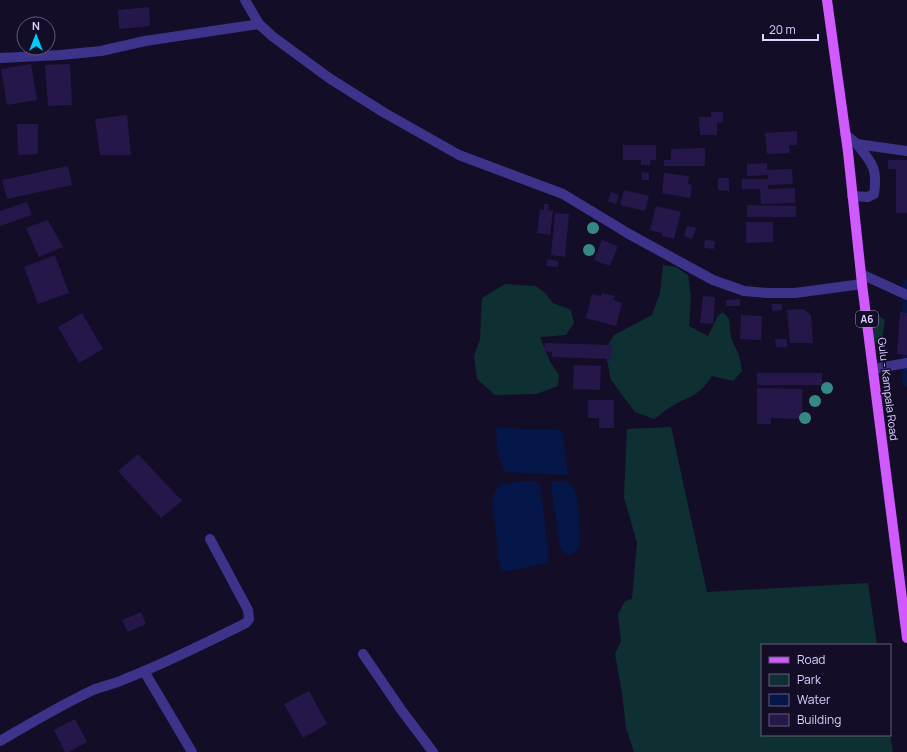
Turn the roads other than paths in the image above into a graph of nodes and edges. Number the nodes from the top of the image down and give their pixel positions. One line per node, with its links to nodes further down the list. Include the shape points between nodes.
1 (245, 0): 3 (street)
2 (826, 0): 5 (main road, Gulu - Kampala Road / A6)
3 (259, 24): 4 (street, via 145,41 101,51); 10 (street, via 329,78 420,134 459,155 563,194 713,280 744,291 767,293)
4 (0, 58)
5 (845, 134): 6 (street); 8 (main road, Gulu - Kampala Road / A6)
6 (857, 144): 7 (street); 8 (street, via 874,166 876,182 874,194 868,197)
7 (907, 151)
8 (852, 196): 9 (main road, Gulu - Kampala Road / A6)
9 (861, 274): 10 (main road, Gulu - Kampala Road / A6); 11 (street)
10 (862, 284): 13 (main road, Gulu - Kampala Road / A6)
11 (907, 295)
12 (907, 363): 13 (street)
13 (873, 369): 15 (main road, Gulu - Kampala Road / A6)
14 (210, 539): 17 (street, via 248,610 249,619 195,648)
15 (907, 638)
16 (363, 654): 20 (street)
17 (144, 671): 18 (street, via 95,689); 19 (street)
18 (0, 741)
19 (192, 752)
20 (433, 752)

